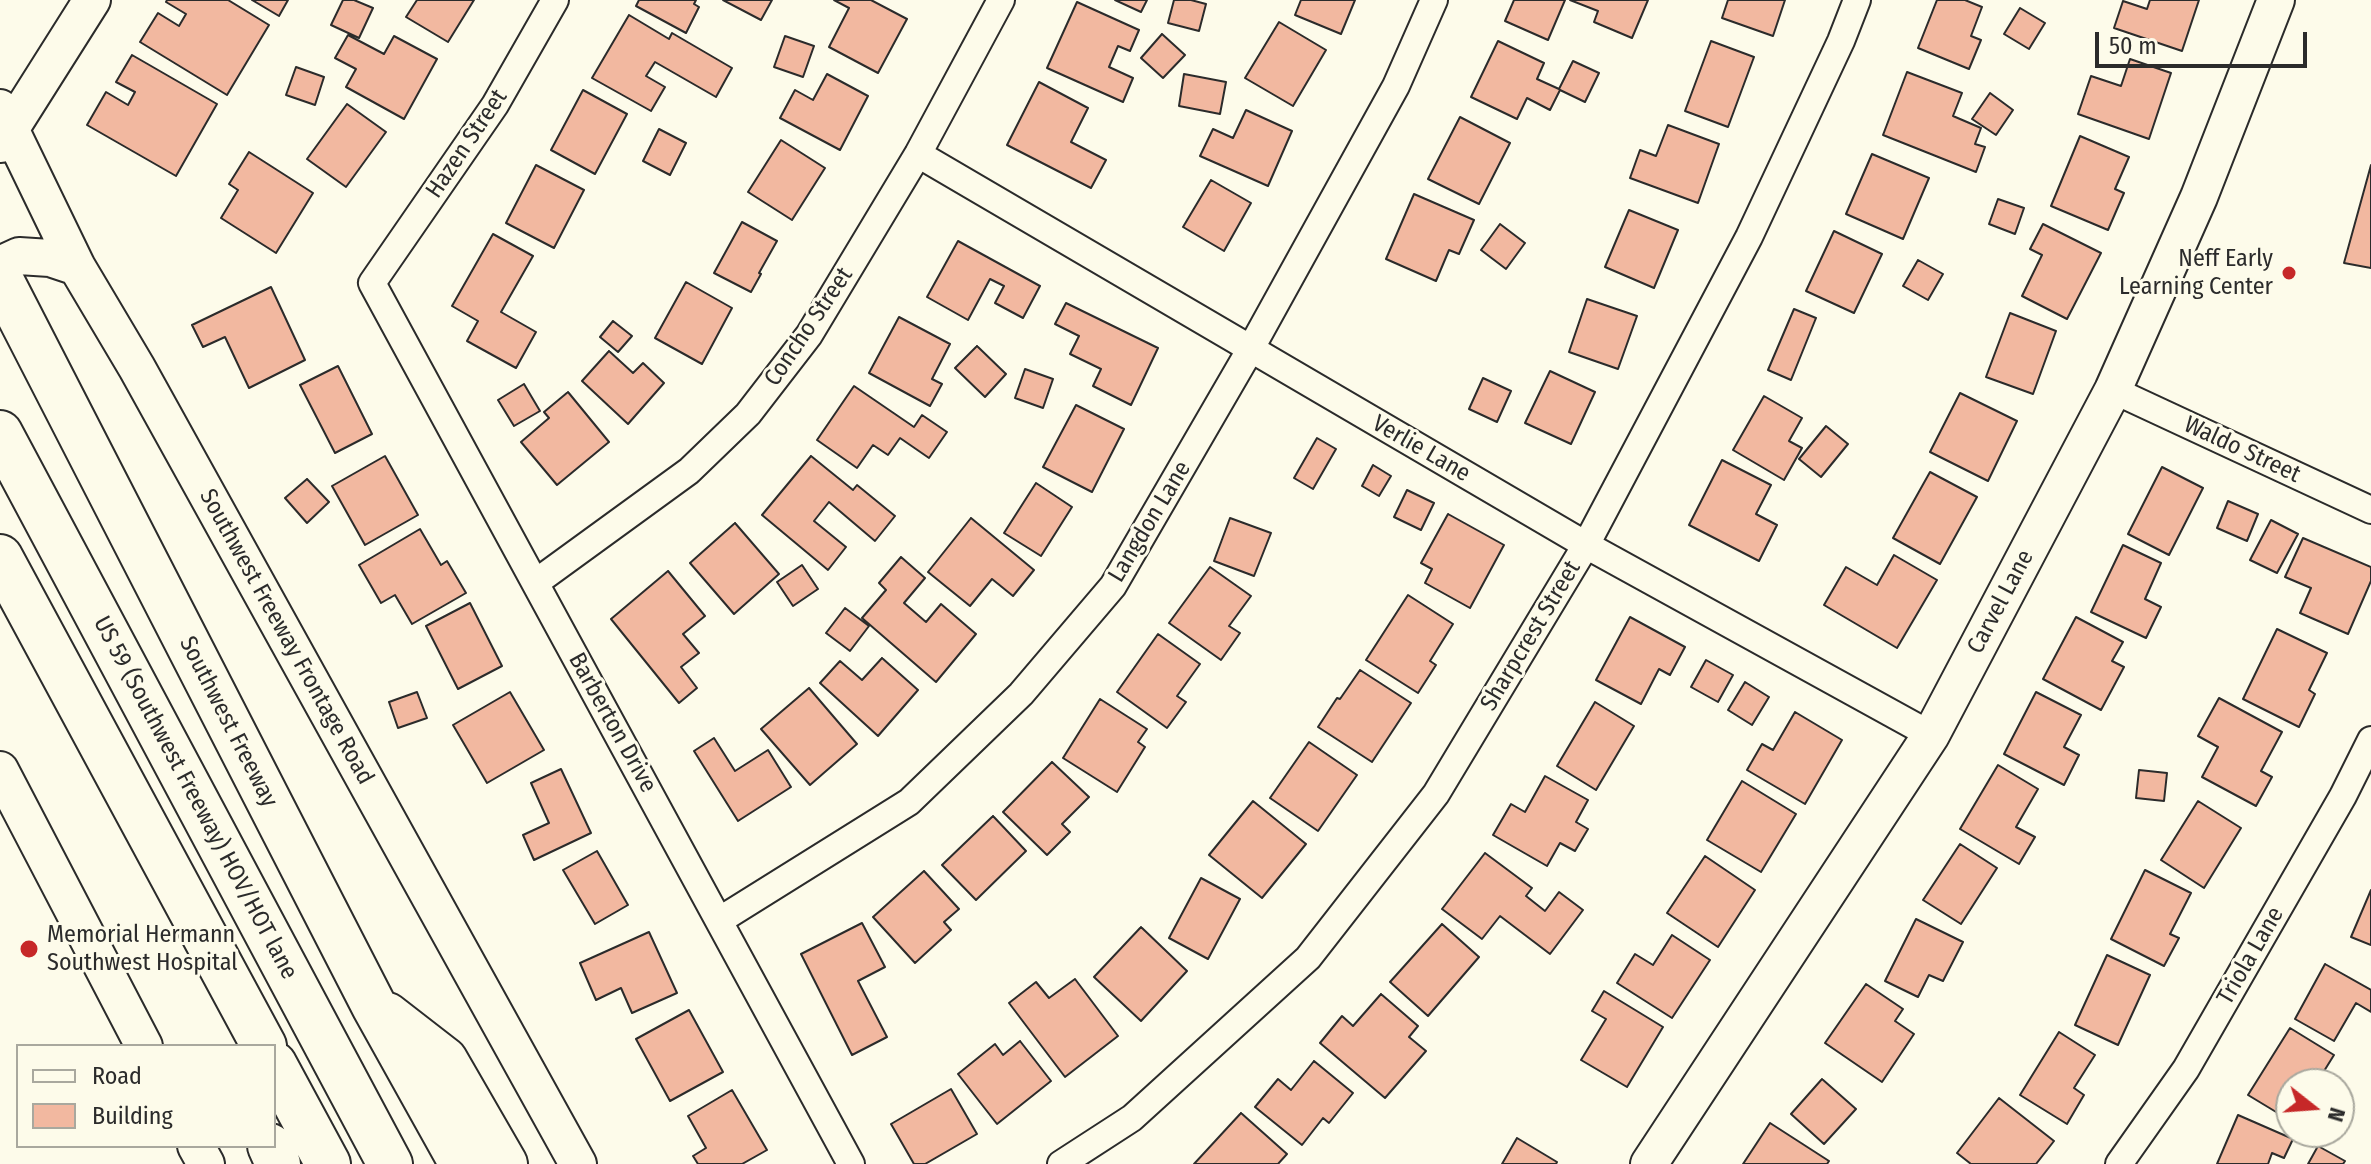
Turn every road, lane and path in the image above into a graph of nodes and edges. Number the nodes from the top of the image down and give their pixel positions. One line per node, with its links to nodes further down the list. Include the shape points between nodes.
1 (92, 0): 7 (main road)
2 (555, 0): 12 (street, Hazen Street, via 495,105)
3 (1001, 0): 8 (street, Concho Street)
4 (1434, 0): 13 (street, Langdon Lane, via 1396,86)
5 (1857, 0): 17 (street, Sharpcrest Street, via 1749,237)
6 (2276, 0): 14 (main road, Carvel Lane, via 2199,197)
7 (4, 128): 10 (main road, Southwest Freeway Frontage Road)
8 (918, 154): 13 (street, Verlie Lane); 19 (street, Concho Street, via 809,335 748,414 689,471)
9 (0, 265): 10 (main road, via 19,256)
10 (77, 267): 34 (main road, Southwest Freeway Frontage Road)
11 (0, 278): 25 (highway, Southwest Freeway)
12 (372, 283): 19 (street, Barberton Drive)
13 (1250, 350): 17 (street, Verlie Lane); 23 (street, Langdon Lane, via 1113,586 1021,694 909,802)
14 (2113, 390): 16 (street, Waldo Street); 20 (main road, Carvel Lane)
15 (0, 433): 31 (highway, US 59 (Southwest Freeway) HOV/HOT lane)
16 (2371, 510)
17 (1586, 545): 20 (street, Verlie Lane); 36 (street, Sharpcrest Street, via 1436,794 1308,958 1132,1118)
18 (0, 557): 24 (highway)
19 (535, 583): 23 (street, Barberton Drive)
20 (1931, 735): 37 (main road, Carvel Lane)
21 (2371, 740): 38 (street, Triola Lane, via 2186,1069)
22 (0, 770): 26 (main road)
23 (720, 920): 35 (street, Barberton Drive)
24 (228, 979): 27 (highway); 28 (highway)
25 (374, 1006): 32 (highway, Southwest Freeway); 33 (highway, via 445,1060)
26 (143, 1044)
27 (229, 1044)
28 (263, 1044)
29 (276, 1068): 30 (highway)
30 (328, 1164)
31 (390, 1164)
32 (462, 1164)
33 (505, 1164)
34 (578, 1164)
35 (851, 1164)
36 (1061, 1164)
37 (1649, 1164)
38 (2119, 1164)

